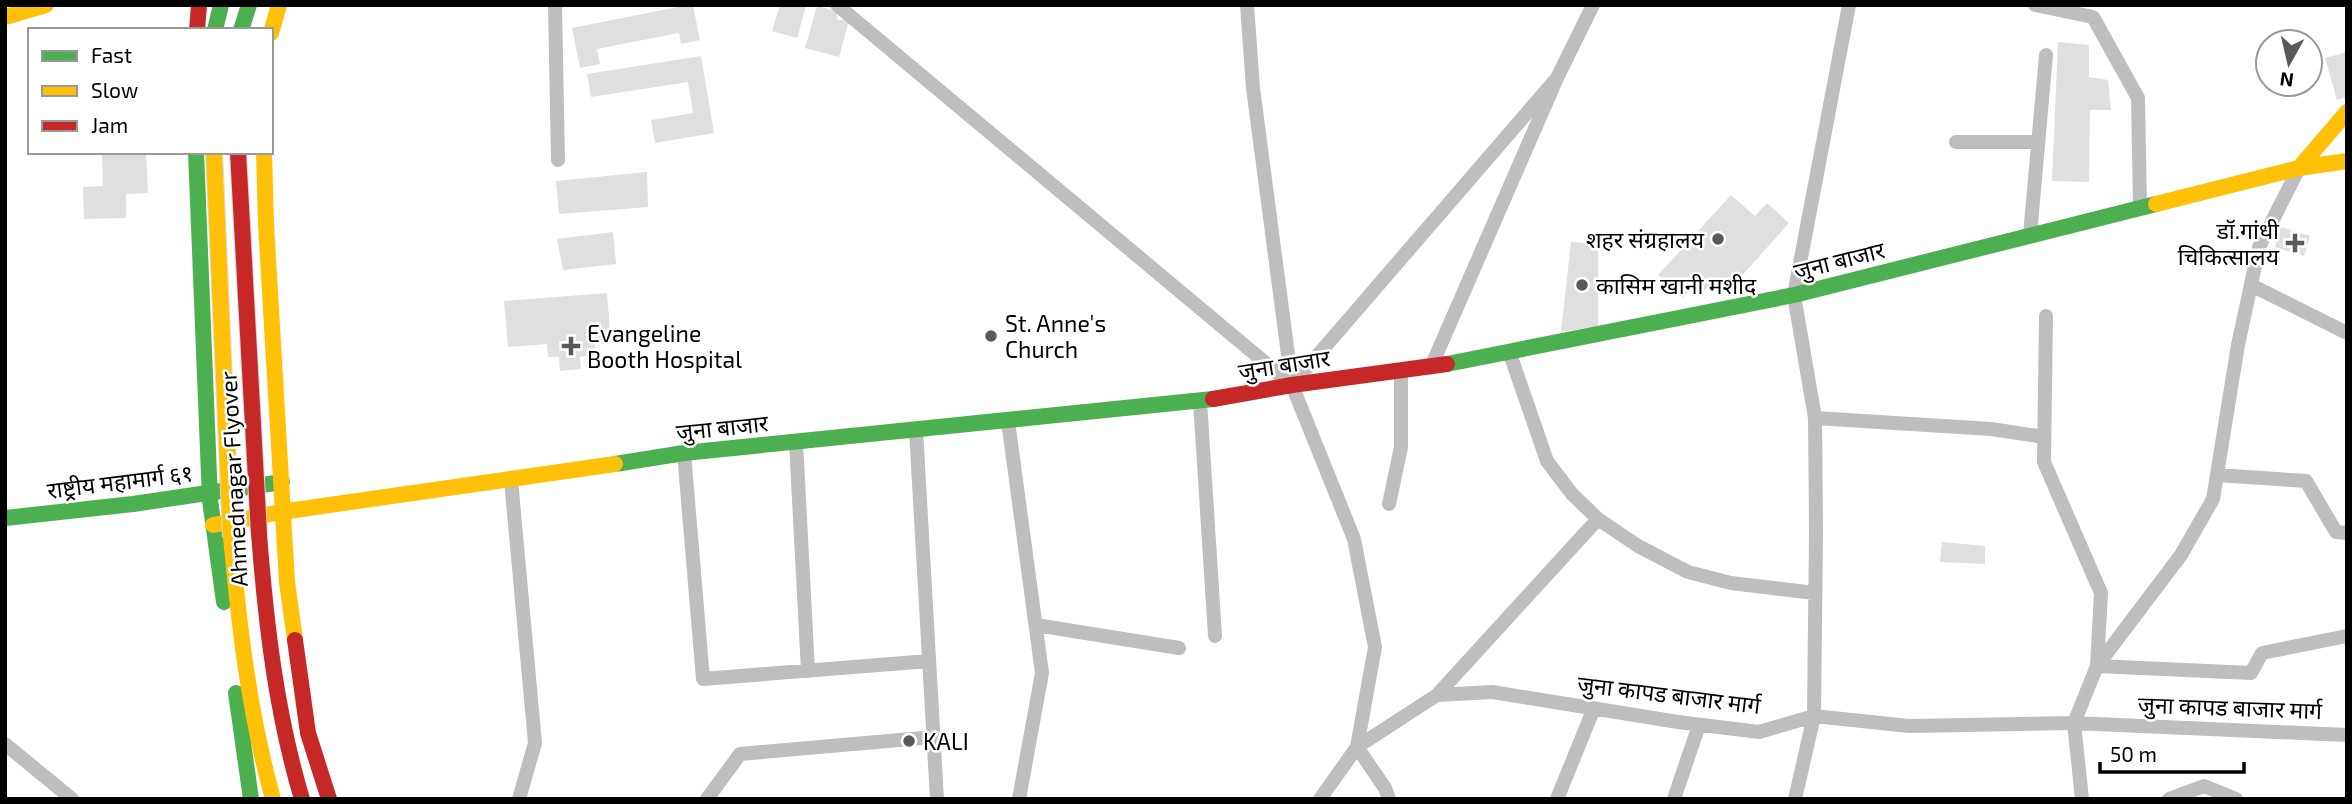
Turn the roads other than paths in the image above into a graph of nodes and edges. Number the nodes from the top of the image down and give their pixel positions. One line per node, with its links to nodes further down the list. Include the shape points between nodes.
1 (199, 5): 13 (main road)
2 (221, 5): 14 (main road)
3 (249, 5): 15 (main road)
4 (278, 5): 16 (main road)
5 (555, 5): 26 (street)
6 (836, 5): 38 (street)
7 (1247, 5): 38 (street, via 1253,88)
8 (1593, 5): 18 (street)
9 (1849, 5): 32 (street)
10 (2035, 5): 29 (street, via 2093,16 2138,98)
11 (41, 6): 12 (main road)
12 (5, 17)
13 (197, 28)
14 (215, 28)
15 (242, 28)
16 (272, 28)
17 (2046, 55): 21 (street)
18 (1557, 78): 36 (street); 38 (street)
19 (2347, 112): 28 (main road)
20 (1956, 142): 21 (street)
21 (2038, 142): 30 (street)
22 (196, 154): 49 (main road)
23 (214, 154): 75 (main road, Ahmednagar Flyover, bridge, via 230,537 250,689)
24 (238, 154): 76 (main road, Ahmednagar Flyover, bridge, via 265,619 290,762)
25 (264, 154): 48 (main road)
26 (558, 160)
27 (2347, 161): 28 (main road, जुना बाजार)
28 (2299, 168): 29 (main road, जुना बाजार); 31 (street, via 2259,247)
29 (2140, 208): 30 (main road, जुना बाजार)
30 (2030, 235): 32 (main road, जुना बाजार)
31 (2252, 285): 34 (street); 46 (street)
32 (1794, 295): 35 (main road, जुना बाजार); 40 (street)
33 (2046, 316): 43 (street)
34 (2347, 333)
35 (1509, 351): 36 (main road, जुना बाजार); 53 (street, via 1547,461)
36 (1431, 367): 37 (main road, जुना बाजार)
37 (1401, 370): 38 (main road, जुना बाजार); 50 (street, via 1401,447)
38 (1292, 385): 39 (main road, जुना बाजार); 72 (street, via 1354,539 1375,647)
39 (1200, 401): 41 (main road, जुना बाजार); 58 (street)
40 (1815, 418): 43 (street, via 1991,429); 56 (street)
41 (1008, 421): 42 (main road, जुना बाजार); 57 (street)
42 (916, 430): 44 (main road, जुना बाजार); 61 (street)
43 (2044, 437): 62 (street, via 2044,462 2101,593)
44 (796, 442): 45 (main road, जुना बाजार); 63 (street)
45 (684, 453): 47 (main road, जुना बाजार); 63 (street, via 703,679)
46 (2217, 475): 55 (street, via 2306,481 2336,532); 62 (street, via 2213,499 2181,555)
47 (511, 480): 51 (main road, जुना बाजार); 78 (street, via 535,743)
48 (282, 482): 49 (main road, राष्ट्रीय महामार्ग ६१); 51 (main road)
49 (210, 493): 52 (main road, राष्ट्रीय महामार्ग ६१); 54 (main road)
50 (1389, 504)
51 (282, 512): 54 (main road, जुना बाजार); 77 (main road, via 308,733)
52 (5, 518)
53 (1598, 519): 56 (street, via 1688,572 1731,583); 64 (street)
54 (213, 525): 74 (main road)
55 (2347, 533)
56 (1815, 593): 66 (street)
57 (1036, 625): 60 (street); 81 (street, via 1042,673)
58 (1215, 636)
59 (2347, 636): 62 (street, via 2262,653 2251,673)
60 (1178, 648)
61 (929, 661): 63 (street); 70 (street)
62 (2096, 666): 67 (street)
63 (808, 671)
64 (1437, 695): 65 (street, जुना कापड बाजार मार्ग, via 1492,692); 72 (street, जुना कापड बाजार मार्ग)
65 (1594, 708): 68 (street, जुना कापड बाजार मार्ग); 84 (street)
66 (1814, 716): 67 (street, जुना कापड बाजार मार्ग, via 1909,726); 68 (street, जुना कापड बाजार मार्ग, via 1759,732); 86 (street)
67 (2074, 723): 69 (street, जुना कापड बाजार मार्ग); 87 (street)
68 (1699, 725): 85 (street)
69 (2347, 735)
70 (934, 737): 79 (street, via 740,754); 80 (street)
71 (5, 744): 73 (street)
72 (1357, 747): 82 (street, जुना कापड बाजार मार्ग); 83 (street)
73 (72, 799)
74 (251, 799)
75 (273, 799)
76 (302, 799)
77 (329, 799)
78 (519, 799)
79 (707, 799)
80 (937, 799)
81 (1019, 799)
82 (1320, 799)
83 (1389, 799)
84 (1557, 799)
85 (1674, 799)
86 (1795, 799)
87 (2082, 799)
88 (2169, 799): 89 (street, via 2204,786)
89 (2236, 799)

